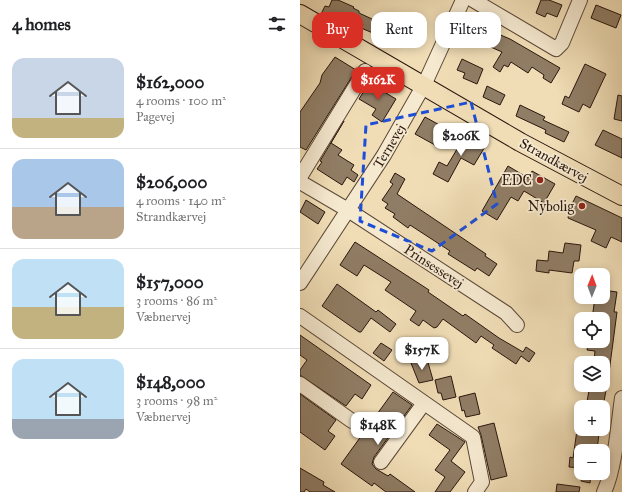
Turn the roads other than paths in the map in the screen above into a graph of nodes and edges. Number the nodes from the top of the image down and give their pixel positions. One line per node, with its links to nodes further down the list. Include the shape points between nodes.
1 (463, 0): 6 (street, Ternevej)
2 (473, 0): 3 (street, via 556,49 562,43)
3 (580, 0)
4 (300, 14): 6 (main road, Strandkærvej)
5 (365, 72): 7 (street)
6 (423, 86): 9 (main road, Strandkærvej, via 520,142); 10 (street, Ternevej, via 384,155)
7 (300, 177)
8 (300, 182): 10 (street, Prinsessevej)
9 (622, 196)
10 (348, 210): 11 (street, Ternevej); 13 (street, Prinsessevej, via 506,313)
11 (300, 283)
12 (300, 316): 16 (street)
13 (517, 325)
14 (300, 384): 17 (street)
15 (622, 398): 20 (street, via 612,463)
16 (424, 403): 18 (street); 19 (street, via 472,437 482,482)
17 (352, 421)
18 (381, 462)
19 (476, 492)
20 (604, 492)

